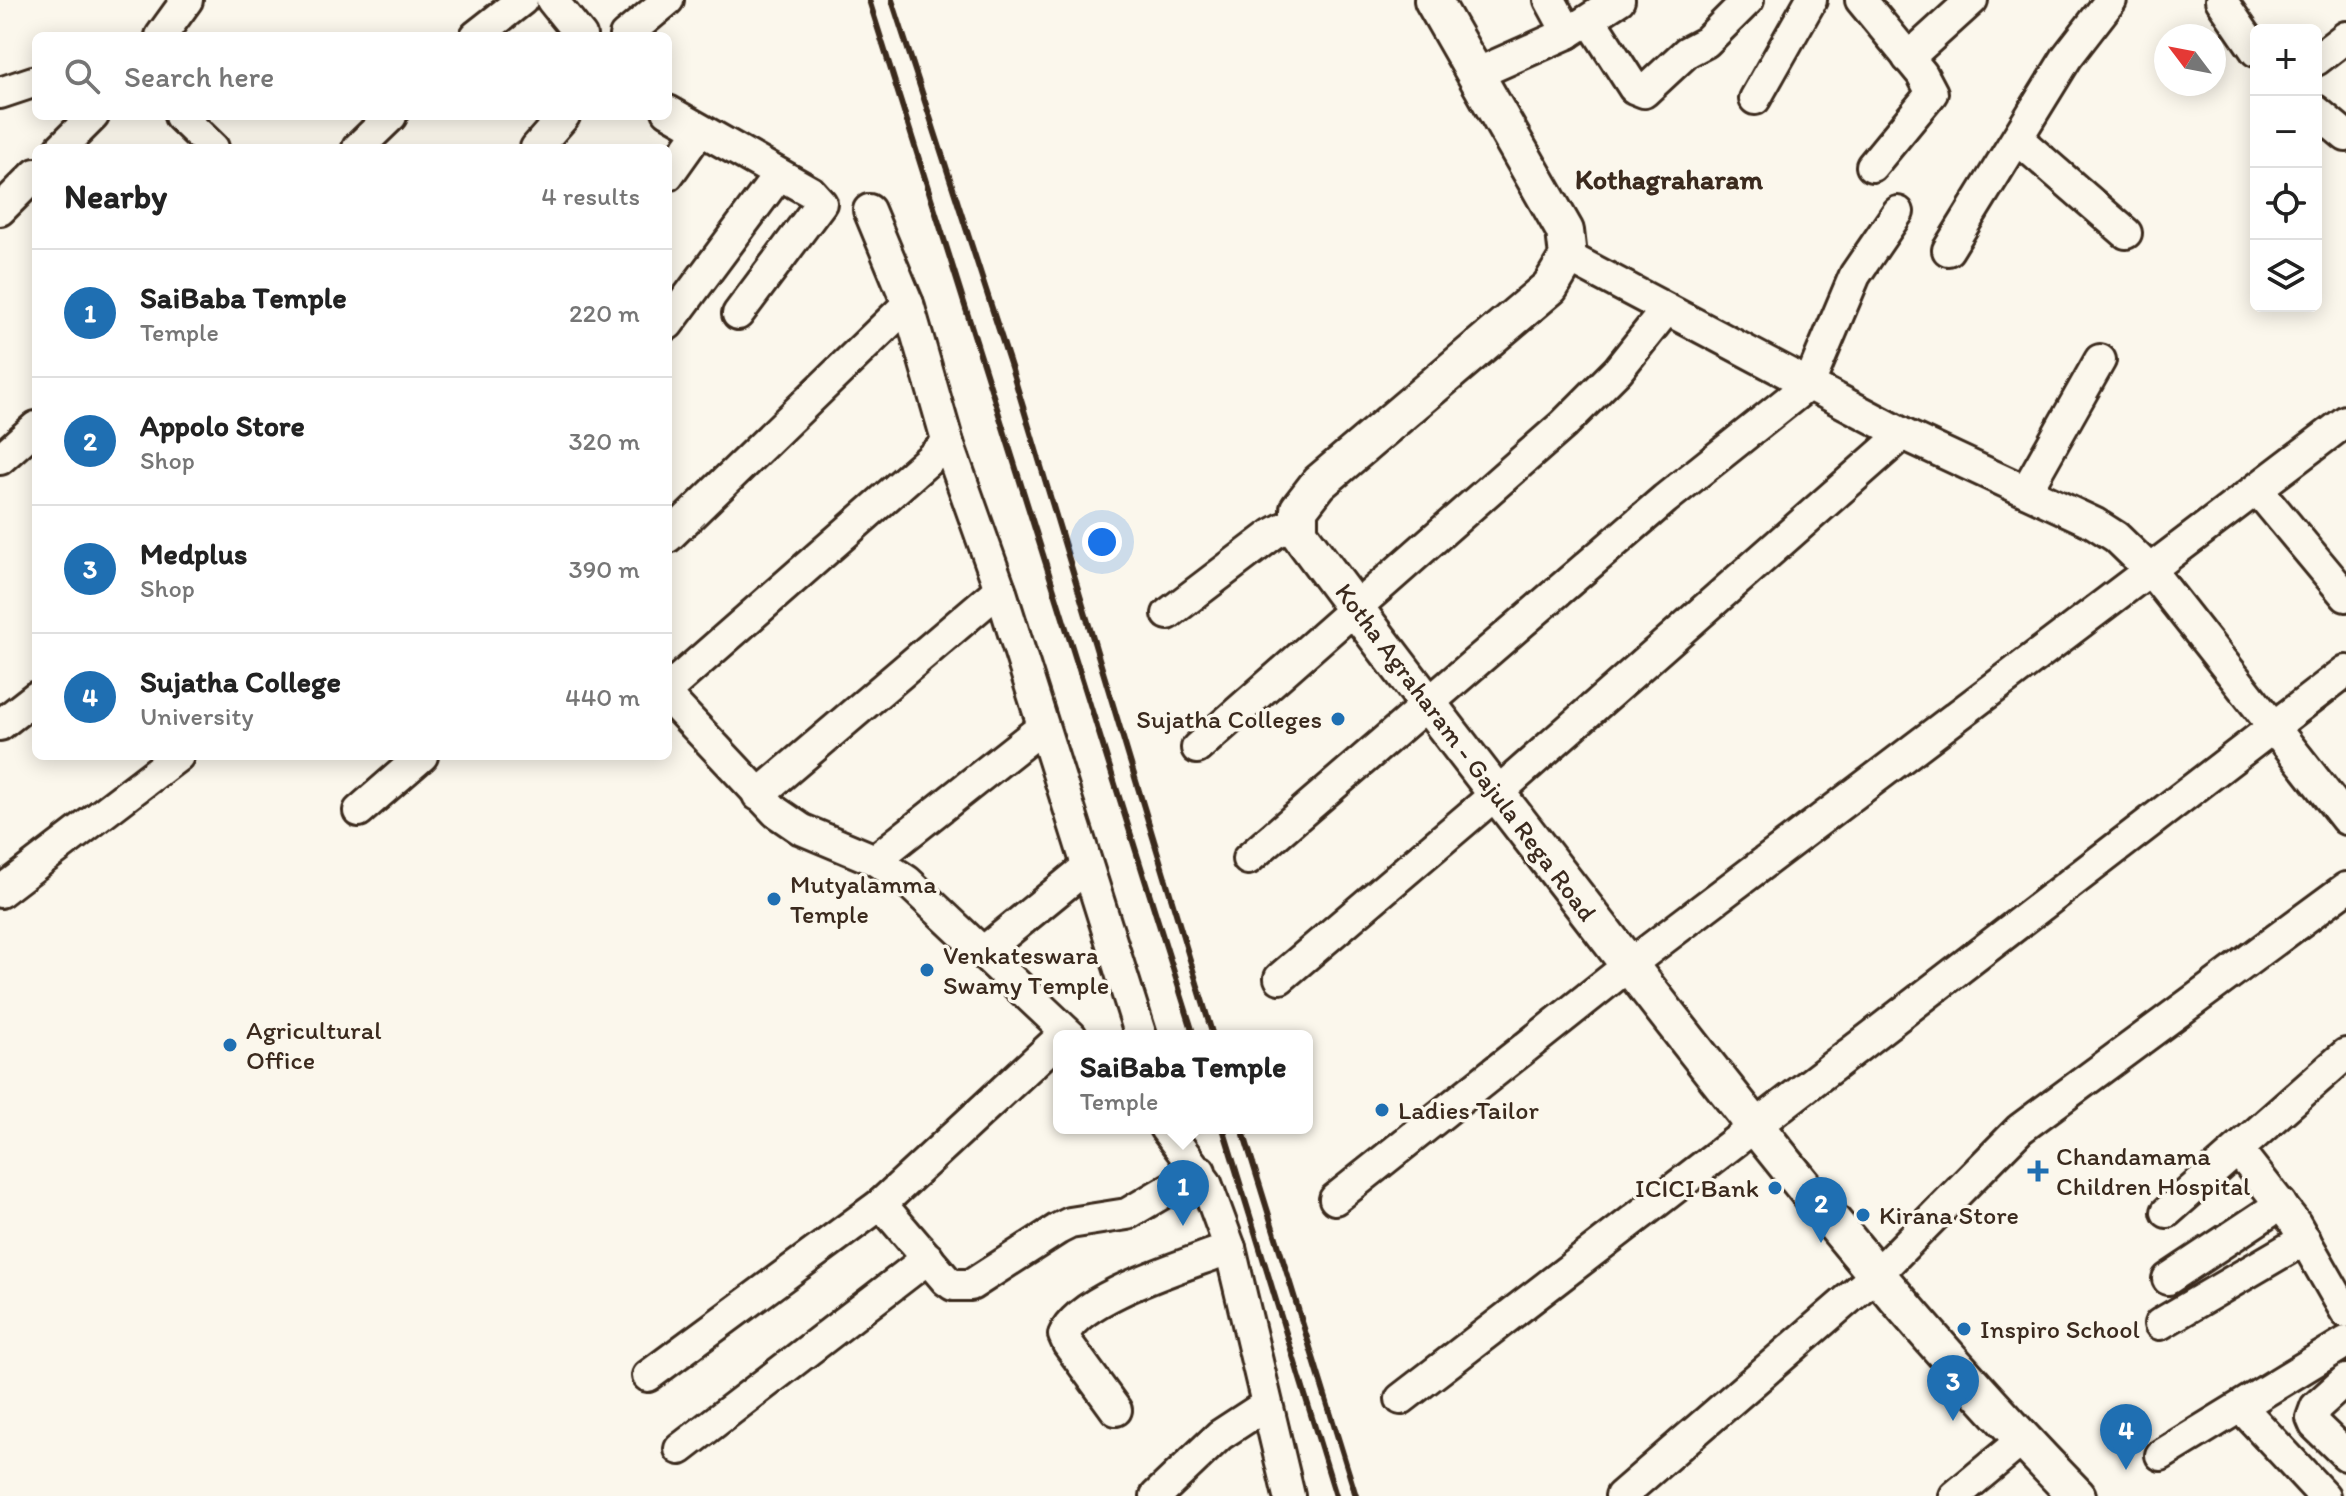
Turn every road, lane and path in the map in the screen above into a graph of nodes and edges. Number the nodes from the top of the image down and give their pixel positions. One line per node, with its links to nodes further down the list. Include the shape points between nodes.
1 (522, 0): 13 (street)
2 (552, 0): 15 (street)
3 (668, 0): 16 (street)
4 (1433, 0): 21 (main road)
5 (1550, 0): 14 (street)
6 (1619, 0): 14 (street)
7 (1748, 0): 14 (street, via 1644,92 1634,88)
8 (1811, 0): 24 (street)
9 (1861, 0): 20 (street)
10 (1972, 0): 20 (street)
11 (2111, 0): 33 (street, via 2067,57)
12 (2221, 0): 18 (street)
13 (481, 19)
14 (1580, 27): 21 (street)
15 (578, 32)
16 (630, 32)
17 (2346, 37): 19 (street)
18 (2250, 42)
19 (2322, 55)
20 (1908, 58): 38 (street, via 1932,93)
21 (1476, 74): 47 (main road, via 1565,231)
22 (32, 82): 23 (street)
23 (0, 93)
24 (1755, 99)
25 (672, 113): 31 (street)
26 (2322, 116): 32 (street)
27 (89, 120): 34 (street)
28 (184, 120): 35 (street)
29 (387, 120): 36 (street)
30 (560, 120): 37 (street)
31 (700, 130): 39 (street); 40 (street)
32 (2346, 136)
33 (2019, 140): 45 (street); 46 (street)
34 (65, 144)
35 (209, 144)
36 (362, 144)
37 (540, 144)
38 (1872, 166)
39 (672, 169)
40 (778, 176): 50 (street, via 821,203); 51 (street)
41 (32, 178): 42 (street)
42 (0, 210)
43 (869, 210): 48 (street)
44 (1898, 212): 53 (street, via 1855,275)
45 (2126, 233)
46 (1948, 250)
47 (1568, 257): 49 (street); 61 (main road, via 1550,287 1319,483 1299,509)
48 (908, 304): 57 (street); 62 (street)
49 (1665, 311): 53 (street); 66 (street, via 1618,370 1563,425)
50 (738, 314)
51 (672, 319)
52 (2100, 360): 60 (street)
53 (1809, 384): 56 (street); 72 (street, via 1665,499)
54 (2346, 421): 59 (street)
55 (32, 431): 58 (street)
56 (1903, 434): 60 (street); 79 (street)
57 (948, 443): 64 (street); 69 (street)
58 (0, 459)
59 (2257, 489): 63 (street); 65 (street)
60 (2026, 491): 63 (street, via 2116,537)
61 (1297, 521): 66 (main road, Kotha Agraharam - Gajula Rega Road, via 1299,533); 67 (street)
62 (672, 533)
63 (2150, 570): 75 (street); 89 (street)
64 (1000, 589): 74 (street); 80 (street)
65 (2346, 596)
66 (1356, 610): 72 (main road, Kotha Agraharam - Gajula Rega Road); 76 (street)
67 (1168, 614)
68 (2346, 671): 75 (street)
69 (672, 685)
70 (32, 700): 73 (street)
71 (672, 701): 80 (street)
72 (1428, 704): 79 (main road, Kotha Agraharam - Gajula Rega Road); 83 (street)
73 (0, 725)
74 (1043, 727): 84 (street); 85 (street)
75 (2272, 729): 82 (street); 95 (street)
76 (1197, 748)
77 (173, 760): 86 (street)
78 (417, 760): 81 (street)
79 (1497, 793): 89 (main road, Kotha Agraharam - Gajula Rega Road); 90 (street)
80 (758, 795): 84 (street, via 801,829)
81 (359, 811)
82 (2346, 819)
83 (1248, 859)
84 (875, 860): 88 (street, via 907,881)
85 (1087, 867): 88 (street); 92 (street)
86 (0, 892)
87 (2341, 902): 107 (street, via 2020,1129)
88 (983, 952): 91 (street)
89 (1629, 965): 95 (main road, Kotha Agraharam - Gajula Rega Road); 99 (street)
90 (1280, 978)
91 (1059, 1030)
92 (1139, 1030)
93 (1053, 1047): 100 (street)
94 (2346, 1054): 97 (street)
95 (1755, 1128): 107 (main road, Kotha Agraharam - Gajula Rega Road); 114 (street)
96 (1171, 1134): 98 (street)
97 (2238, 1150): 101 (street); 102 (street)
98 (1200, 1171): 104 (street); 105 (street, via 1127,1214 1070,1223 971,1285 953,1285)
99 (1335, 1199)
100 (881, 1204): 105 (street); 112 (street)
101 (2281, 1204): 103 (street); 108 (street)
102 (2167, 1212)
103 (2305, 1239): 106 (street); 110 (street)
104 (1230, 1248): 115 (street); 117 (street, via 1097,1303 1068,1327 1068,1344)
105 (928, 1258): 119 (street)
106 (2336, 1271): 109 (street)
107 (1876, 1275): 118 (main road, Kotha Agraharam - Gajula Rega Road); 125 (street)
108 (2168, 1279)
109 (2346, 1312)
110 (2160, 1324)
111 (2346, 1342): 116 (street)
112 (648, 1376)
113 (2346, 1380): 121 (street, via 2316,1407 2312,1418)
114 (1401, 1399)
115 (1266, 1405): 123 (street, via 1220,1435); 124 (street)
116 (2241, 1407): 120 (street); 122 (street)
117 (1116, 1410)
118 (2022, 1440): 126 (street); 127 (main road, Kotha Agraharam - Gajula Rega Road)
119 (680, 1449)
120 (2161, 1455)
121 (2346, 1455): 122 (street)
122 (2318, 1490)
123 (1156, 1496)
124 (1289, 1496)
125 (1621, 1496)
126 (1955, 1496)
127 (2077, 1496)

